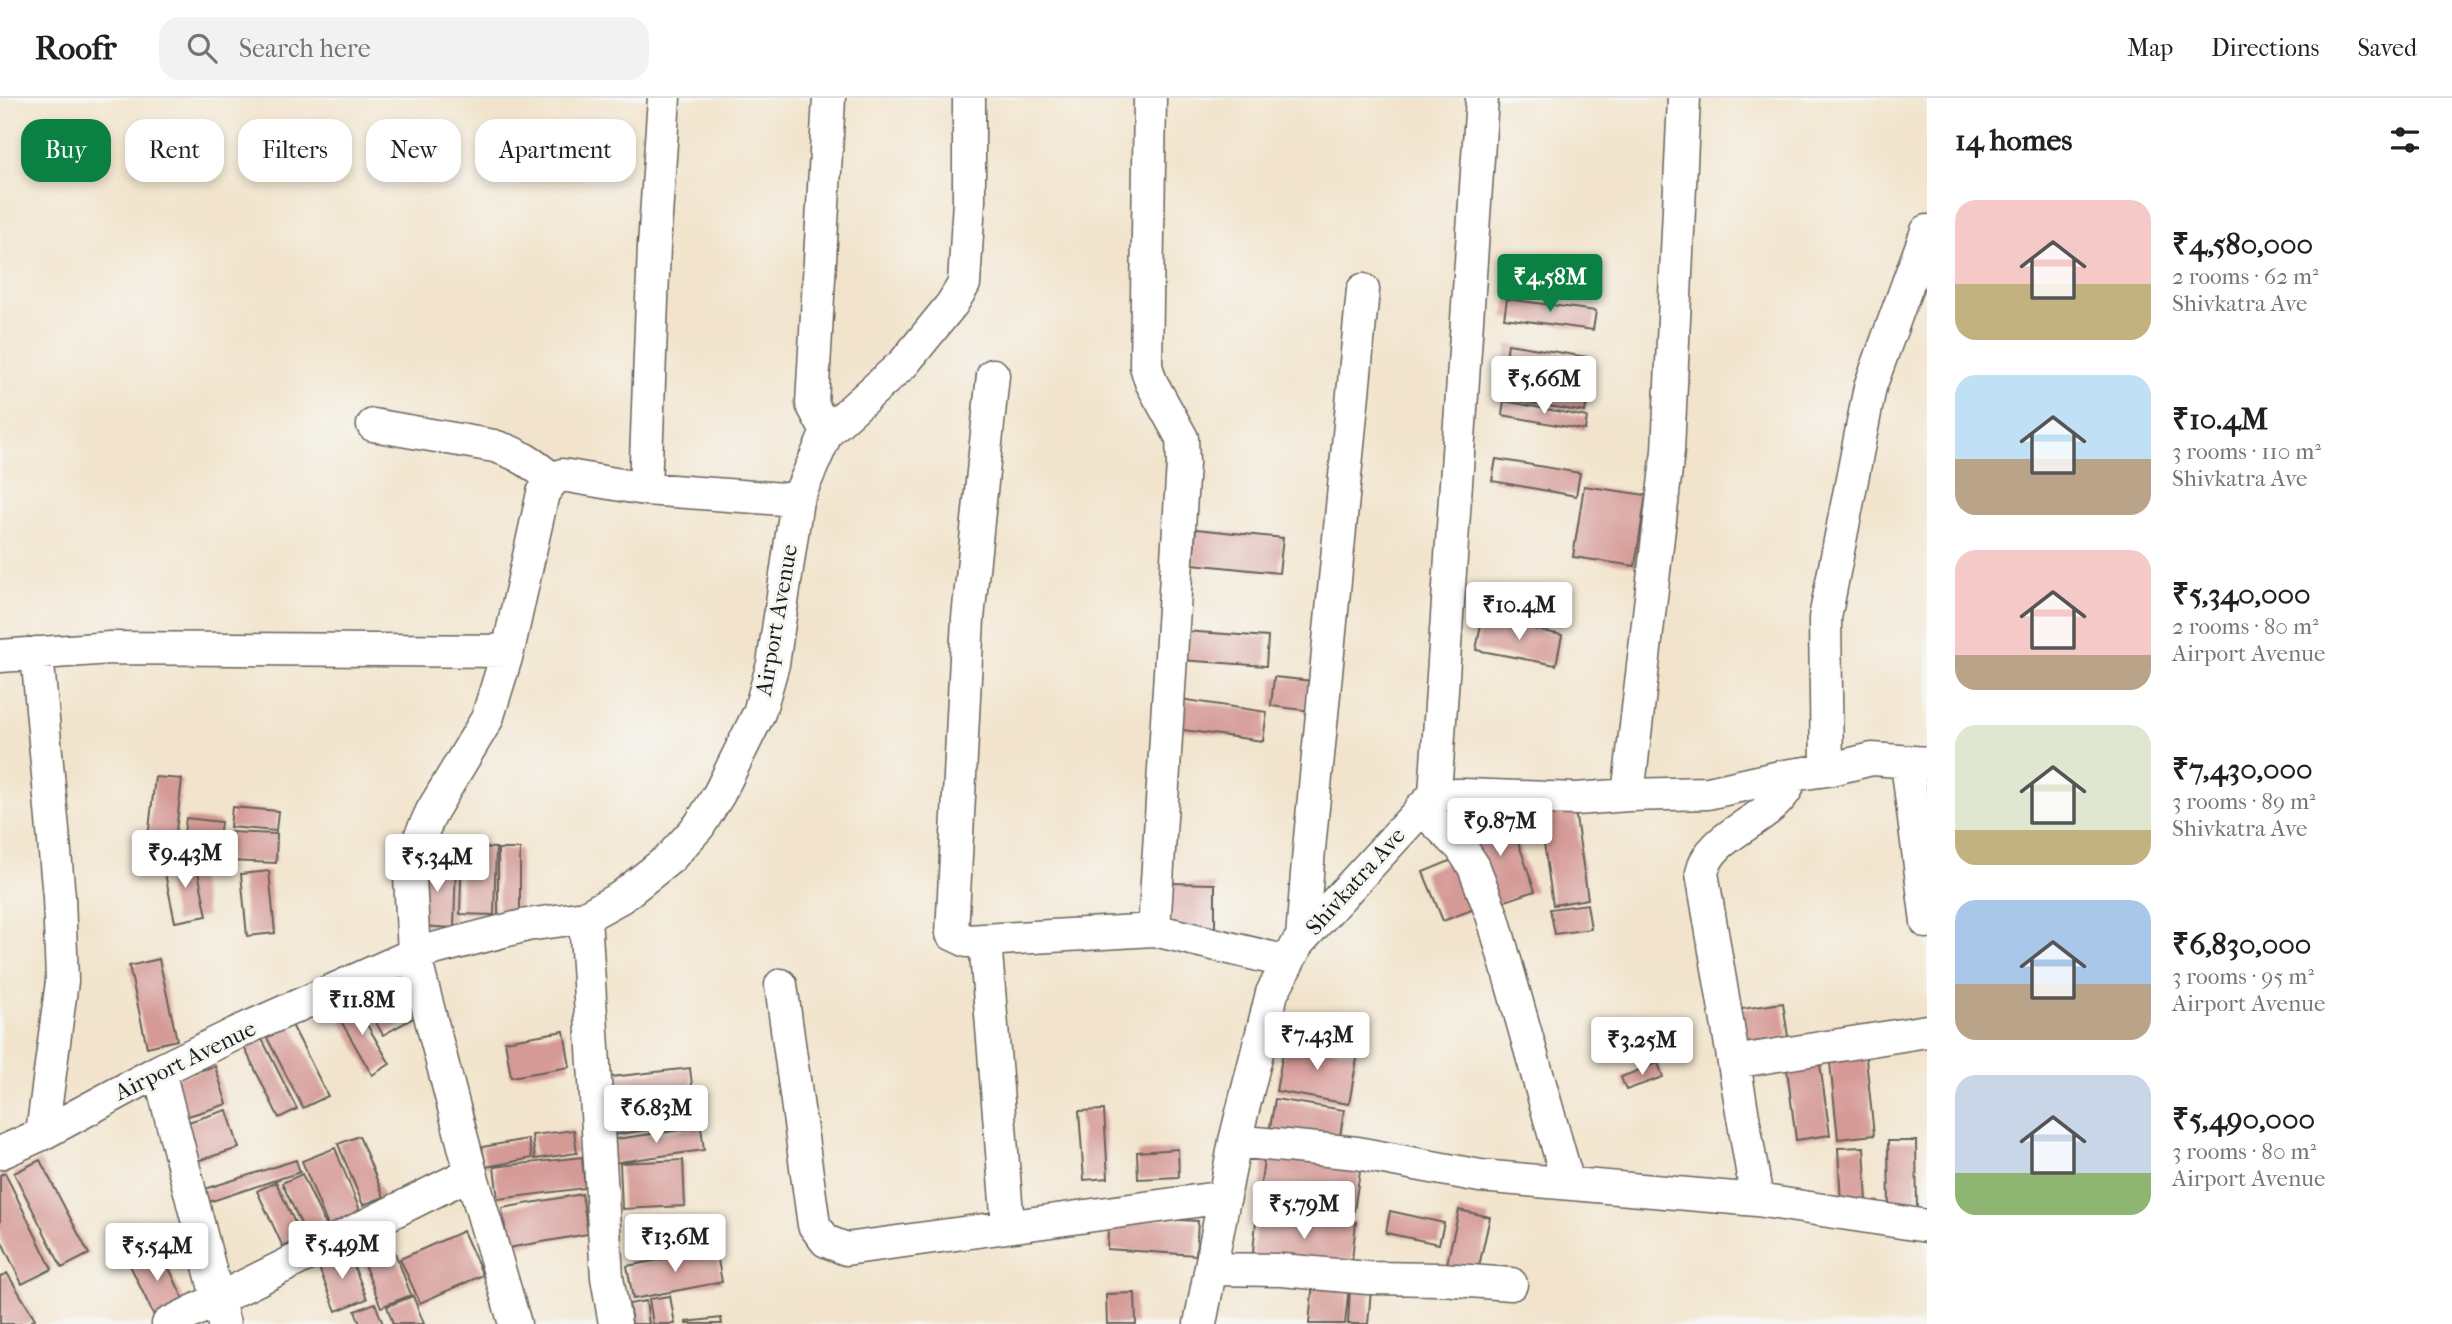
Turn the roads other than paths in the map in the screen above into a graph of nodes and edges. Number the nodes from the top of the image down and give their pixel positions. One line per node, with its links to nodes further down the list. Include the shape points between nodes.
1 (664, 98): 13 (street)
2 (829, 98): 11 (street, via 812,395)
3 (969, 98): 11 (street, Airport Avenue, via 964,284 904,363)
4 (1150, 98): 25 (street, via 1146,366 1182,438 1183,463)
5 (1482, 98): 22 (street)
6 (1684, 98): 21 (street, via 1668,452)
7 (1927, 231): 19 (street, via 1870,387 1825,618)
8 (1363, 290): 27 (street)
9 (993, 374): 26 (street, via 968,618 952,934 967,941)
10 (373, 425): 12 (street, via 514,452)
11 (827, 432): 14 (street, Airport Avenue)
12 (553, 480): 13 (street, via 562,475); 15 (street, via 542,493)
13 (645, 489): 14 (street)
14 (797, 500): 23 (street, Airport Avenue, via 773,664 759,713 719,794 699,826 670,858 621,897)
15 (508, 651): 16 (street, via 110,648); 28 (street, via 487,719 415,848 410,876)
16 (37, 653): 17 (street); 33 (street, via 62,981)
17 (0, 656)
18 (1917, 763): 19 (street, via 1872,759); 24 (street)
19 (1827, 770): 20 (street)
20 (1784, 776): 21 (street, via 1707,793); 31 (street, via 1787,788 1779,801 1704,859 1702,873)
21 (1628, 795): 22 (street)
22 (1428, 801): 27 (street, Shivkatra Ave); 37 (street, via 1474,867 1493,918)
23 (585, 917): 28 (street, Airport Avenue, via 527,925); 47 (street, via 607,1277)
24 (1927, 922)
25 (1154, 929): 26 (street); 27 (street)
26 (985, 940): 40 (street)
27 (1295, 950): 34 (street, Shivkatra Ave, via 1272,993)
28 (414, 954): 32 (street, Airport Avenue); 36 (street)
29 (781, 985): 40 (street, via 814,1225 826,1241 846,1248)
30 (1927, 1031): 31 (street)
31 (1734, 1062): 39 (street)
32 (159, 1070): 33 (street, Airport Avenue); 44 (street)
33 (42, 1133): 35 (street, Airport Avenue)
34 (1235, 1141): 37 (street, via 1357,1153 1480,1176); 38 (street, Shivkatra Ave)
35 (0, 1153)
36 (471, 1173): 44 (street); 46 (street)
37 (1568, 1183): 39 (street)
38 (1225, 1197): 40 (street); 42 (street, Shivkatra Ave)
39 (1757, 1200): 41 (street)
40 (1008, 1226)
41 (1927, 1226)
42 (1211, 1269): 43 (street); 48 (street, Shivkatra Ave)
43 (1511, 1284)
44 (221, 1312): 45 (street)
45 (168, 1324)
46 (515, 1324)
47 (615, 1324)
48 (1200, 1324)

